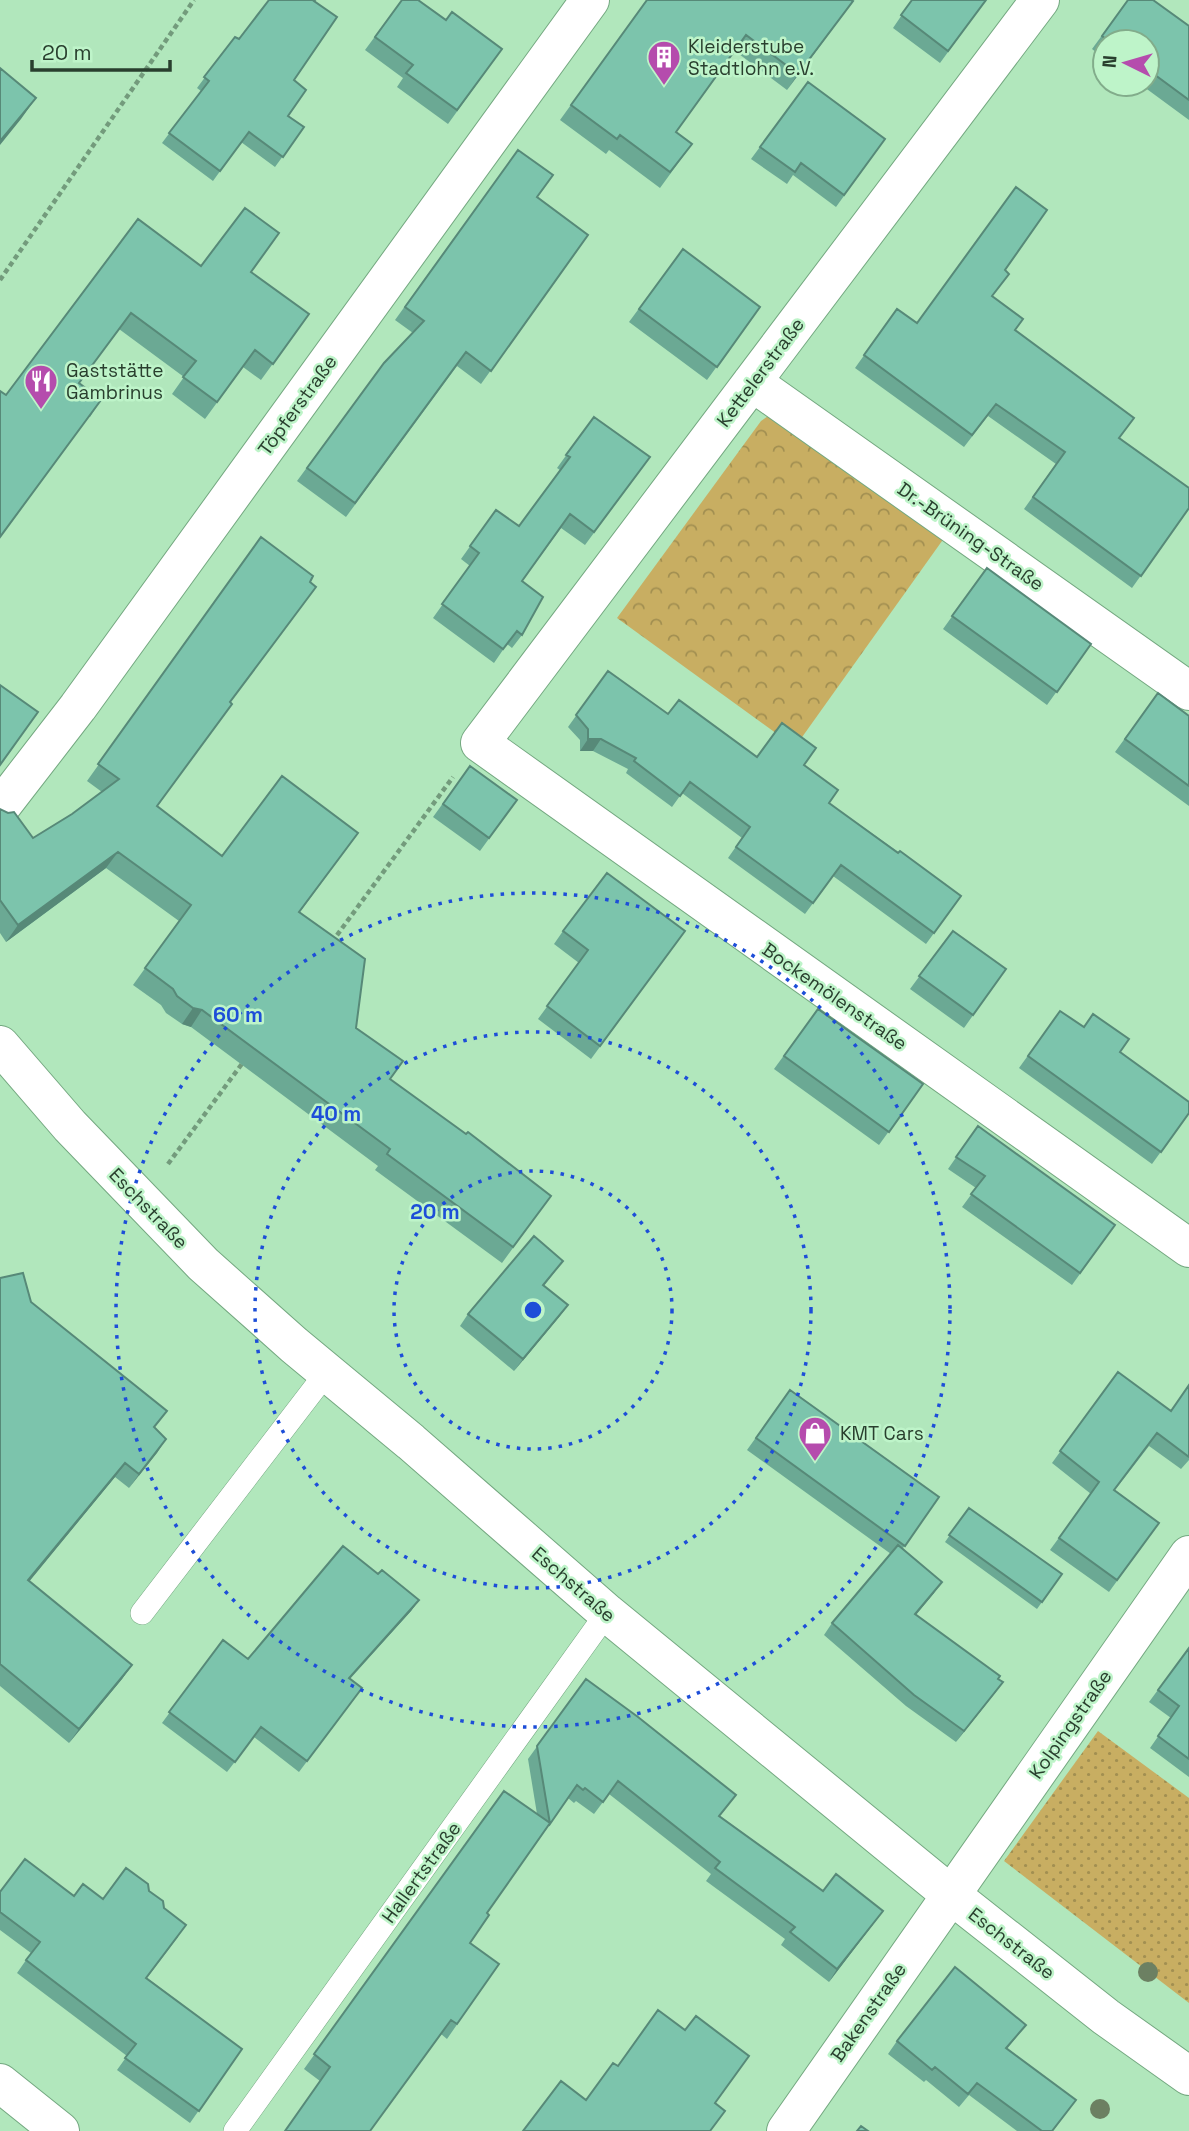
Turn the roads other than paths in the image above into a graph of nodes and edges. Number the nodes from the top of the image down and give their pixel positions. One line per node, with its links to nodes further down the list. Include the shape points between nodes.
1 (590, 0): 6 (street, Töpferstraße)
2 (1040, 0): 3 (street, Kettelerstraße)
3 (752, 382): 4 (street, Dr.-Brüning-Straße); 5 (street, Kettelerstraße)
4 (1189, 691)
5 (480, 743): 8 (street, Bockemölenstraße)
6 (0, 808)
7 (0, 1045): 9 (street, Eschstraße, via 70,1126 203,1264)
8 (1189, 1248)
9 (327, 1372): 11 (lane); 12 (street, Eschstraße)
10 (1189, 1555): 13 (street, Kolpingstraße)
11 (142, 1613)
12 (607, 1613): 13 (street, Eschstraße); 17 (lane, Hallertstraße)
13 (950, 1894): 14 (street, Eschstraße); 18 (street, Bakenstraße)
14 (1189, 2076)
15 (0, 2083): 16 (street)
16 (60, 2131)
17 (235, 2131)
18 (786, 2131)

